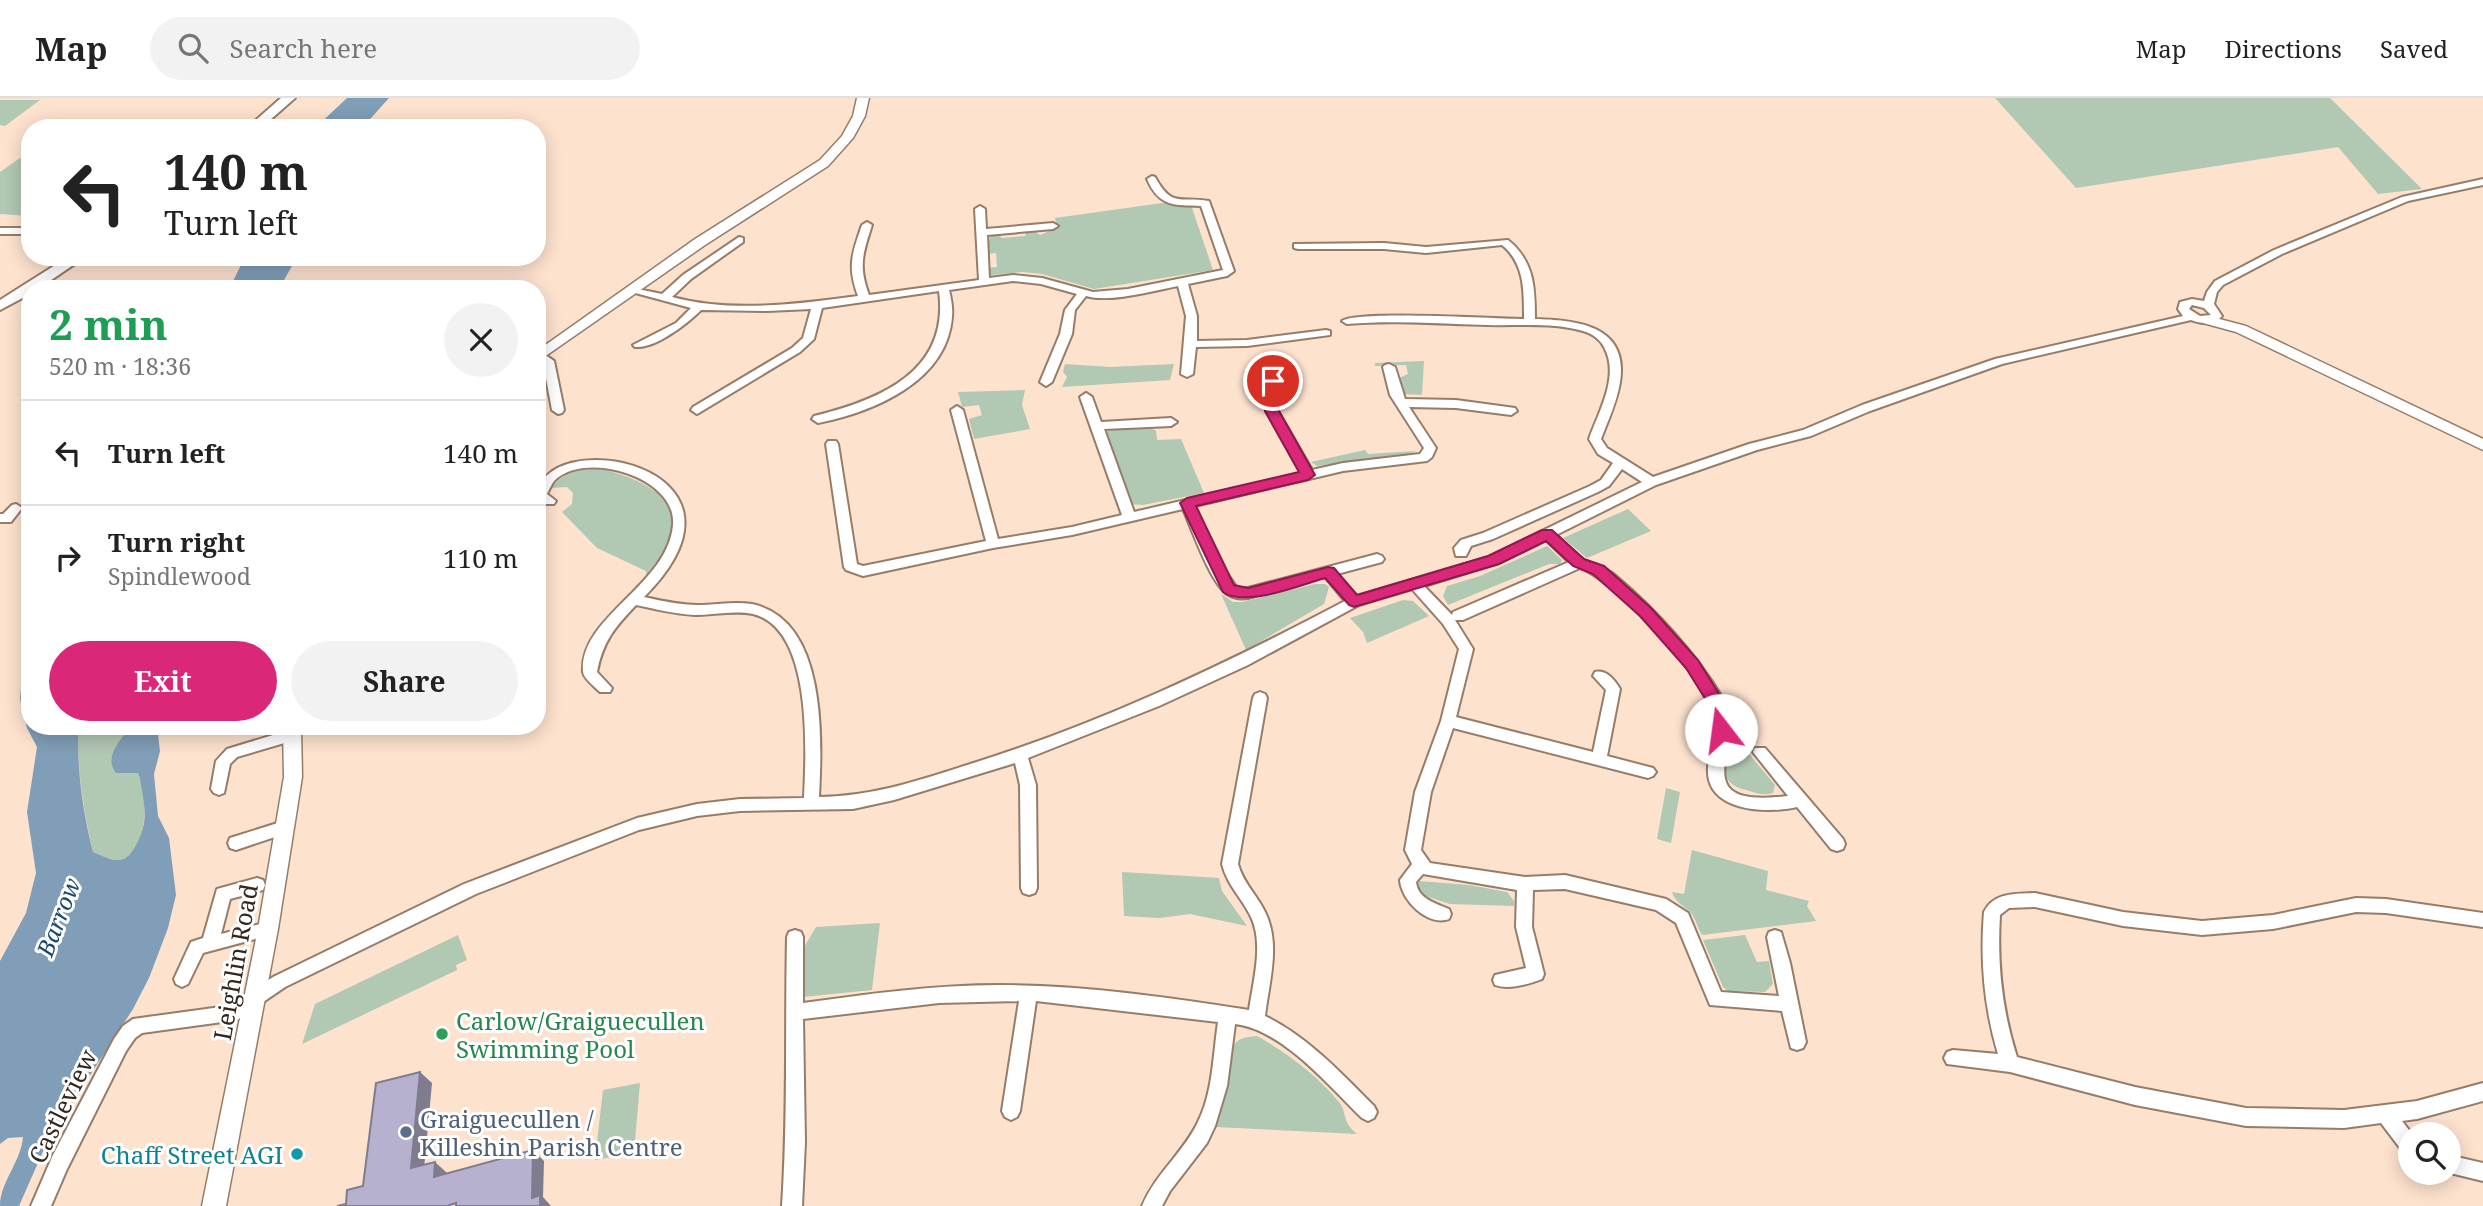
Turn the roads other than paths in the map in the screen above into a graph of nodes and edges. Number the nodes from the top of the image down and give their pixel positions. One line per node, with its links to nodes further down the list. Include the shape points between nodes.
1 (289, 98): 3 (main road)
2 (863, 98): 18 (street, via 847,138 824,163)
3 (264, 119)
4 (1152, 179): 16 (street, via 1156,192 1166,200 1205,203 1229,265 1223,274)
5 (2483, 182): 27 (street, via 2405,199 2278,252 2219,283 2212,292)
6 (980, 209): 11 (street)
7 (867, 225): 23 (street, via 854,261)
8 (1054, 226): 11 (street)
9 (0, 231): 10 (street)
10 (21, 231)
11 (982, 232): 17 (street)
12 (739, 240): 22 (street)
13 (1298, 246): 29 (street, via 1426,250 1504,242 1526,267)
14 (64, 266): 15 (main road)
15 (41, 280)
16 (1181, 280): 21 (street, via 1128,292); 31 (street, via 1192,304)
17 (984, 282): 19 (street); 21 (street, via 1042,281)
18 (632, 289): 22 (street); 33 (street)
19 (944, 289): 23 (street); 45 (street, via 947,315 943,336 927,363 875,403 846,415)
20 (21, 293): 25 (main road)
21 (1082, 294): 37 (street, via 1070,310 1066,334)
22 (664, 298): 26 (street)
23 (865, 299): 24 (street)
24 (817, 305): 26 (street); 42 (street, via 808,339)
25 (0, 306)
26 (698, 307): 32 (street, via 680,325)
27 (2210, 312): 49 (street); 52 (street, via 1998,361 1807,433)
28 (1347, 321): 29 (street)
29 (1530, 323): 50 (street, via 1582,327 1609,345 1615,361 1614,384 1595,439 1602,451)
30 (1326, 333): 31 (street)
31 (1189, 344): 36 (street)
32 (639, 345)
33 (546, 352)
34 (546, 360): 41 (street)
35 (1389, 367): 40 (street)
36 (1187, 374)
37 (1046, 382)
38 (1283, 382): 51 (street, via 1273,381 1272,411)
39 (1086, 397): 47 (street)
40 (1402, 403): 44 (street); 51 (street, via 1430,448 1428,454 1416,461)
41 (558, 410)
42 (697, 410)
43 (957, 410): 61 (street)
44 (1511, 411)
45 (818, 419)
46 (1171, 422): 47 (street)
47 (1096, 426): 58 (street)
48 (832, 444): 61 (street, via 855,570)
49 (2483, 444)
50 (1620, 461): 52 (street); 62 (street, via 1605,483 1466,543)
51 (1308, 475): 56 (street)
52 (1652, 482): 60 (street)
53 (546, 484): 67 (street, via 568,468 588,463 635,472 654,481 675,500 680,522 677,545 662,572)
54 (546, 499): 55 (street)
55 (550, 501)
56 (1187, 503): 58 (street); 65 (street, via 1234,593)
57 (16, 508): 59 (street, via 6,519)
58 (1129, 516): 61 (street)
59 (0, 518)
60 (1547, 534): 64 (street); 66 (street, via 1493,560)
61 (993, 544)
62 (1461, 553)
63 (1377, 559): 65 (street)
64 (1578, 562): 69 (street); 81 (street, via 1599,570 1692,664 1722,713 1721,747 1713,770 1717,785 1731,797 1758,803 1781,805)
65 (1328, 572): 68 (street)
66 (1415, 584): 68 (street); 73 (street, via 1448,620 1466,649)
67 (635, 600): 71 (street, via 596,643 590,673); 82 (street, via 697,610 738,607 778,620 789,633 807,684 814,761)
68 (1354, 601): 77 (street, via 1243,661)
69 (1458, 616)
70 (1600, 676): 78 (street, via 1613,689)
71 (605, 688)
72 (1260, 698): 103 (street, via 1230,864 1232,879 1261,920 1265,939)
73 (1448, 721): 78 (street); 86 (street, via 1423,792 1413,850)
74 (282, 735): 80 (street, via 232,753 223,761)
75 (293, 735): 83 (street, Leighlin Road, via 293,777)
76 (1760, 752): 81 (street)
77 (1020, 755): 82 (street, via 894,794 853,803); 89 (street, via 1028,785)
78 (1599, 760): 79 (street)
79 (1648, 772)
80 (219, 789)
81 (1800, 800): 85 (street)
82 (811, 804): 99 (street, via 740,805 637,824 482,884 279,982)
83 (284, 827): 84 (street); 92 (street, Leighlin Road)
84 (236, 843)
85 (1838, 844)
86 (1421, 865): 87 (street); 90 (street, via 1408,880 1408,888 1418,903)
87 (1525, 884): 97 (street, via 1524,927 1536,974); 100 (street, via 1565,882 1660,904 1682,918 1716,999)
88 (257, 885): 95 (street, via 223,894)
89 (1029, 888)
90 (1443, 914)
91 (2483, 920): 106 (street, via 2356,905 2273,922 2202,928 2123,919 2035,900 2006,901 1992,912 1988,960 1997,1026)
92 (268, 929): 95 (street); 99 (street, Leighlin Road)
93 (795, 937): 101 (street)
94 (1774, 937): 100 (street)
95 (210, 943): 96 (street, via 197,947)
96 (182, 979)
97 (1501, 980)
98 (1029, 993): 101 (street, via 916,995); 102 (street); 108 (street)
99 (257, 997): 114 (street, Castleview, via 231,1014 135,1028 120,1045); 115 (street, Leighlin Road)
100 (1788, 1004): 104 (street)
101 (794, 1012): 116 (street)
102 (1228, 1015): 103 (street); 117 (street, via 1206,1125)
103 (1256, 1020): 109 (street, via 1315,1062)
104 (1797, 1042)
105 (1953, 1058): 106 (street)
106 (2010, 1065): 110 (street, via 2135,1096 2246,1116 2344,1119)
107 (2483, 1092): 110 (street)
108 (1011, 1111)
109 (1368, 1112)
110 (2385, 1115): 111 (street)
111 (2398, 1131)
112 (2461, 1167): 113 (street)
113 (2483, 1172)
114 (41, 1206)
115 (214, 1206)
116 (792, 1206)
117 (1152, 1206)

